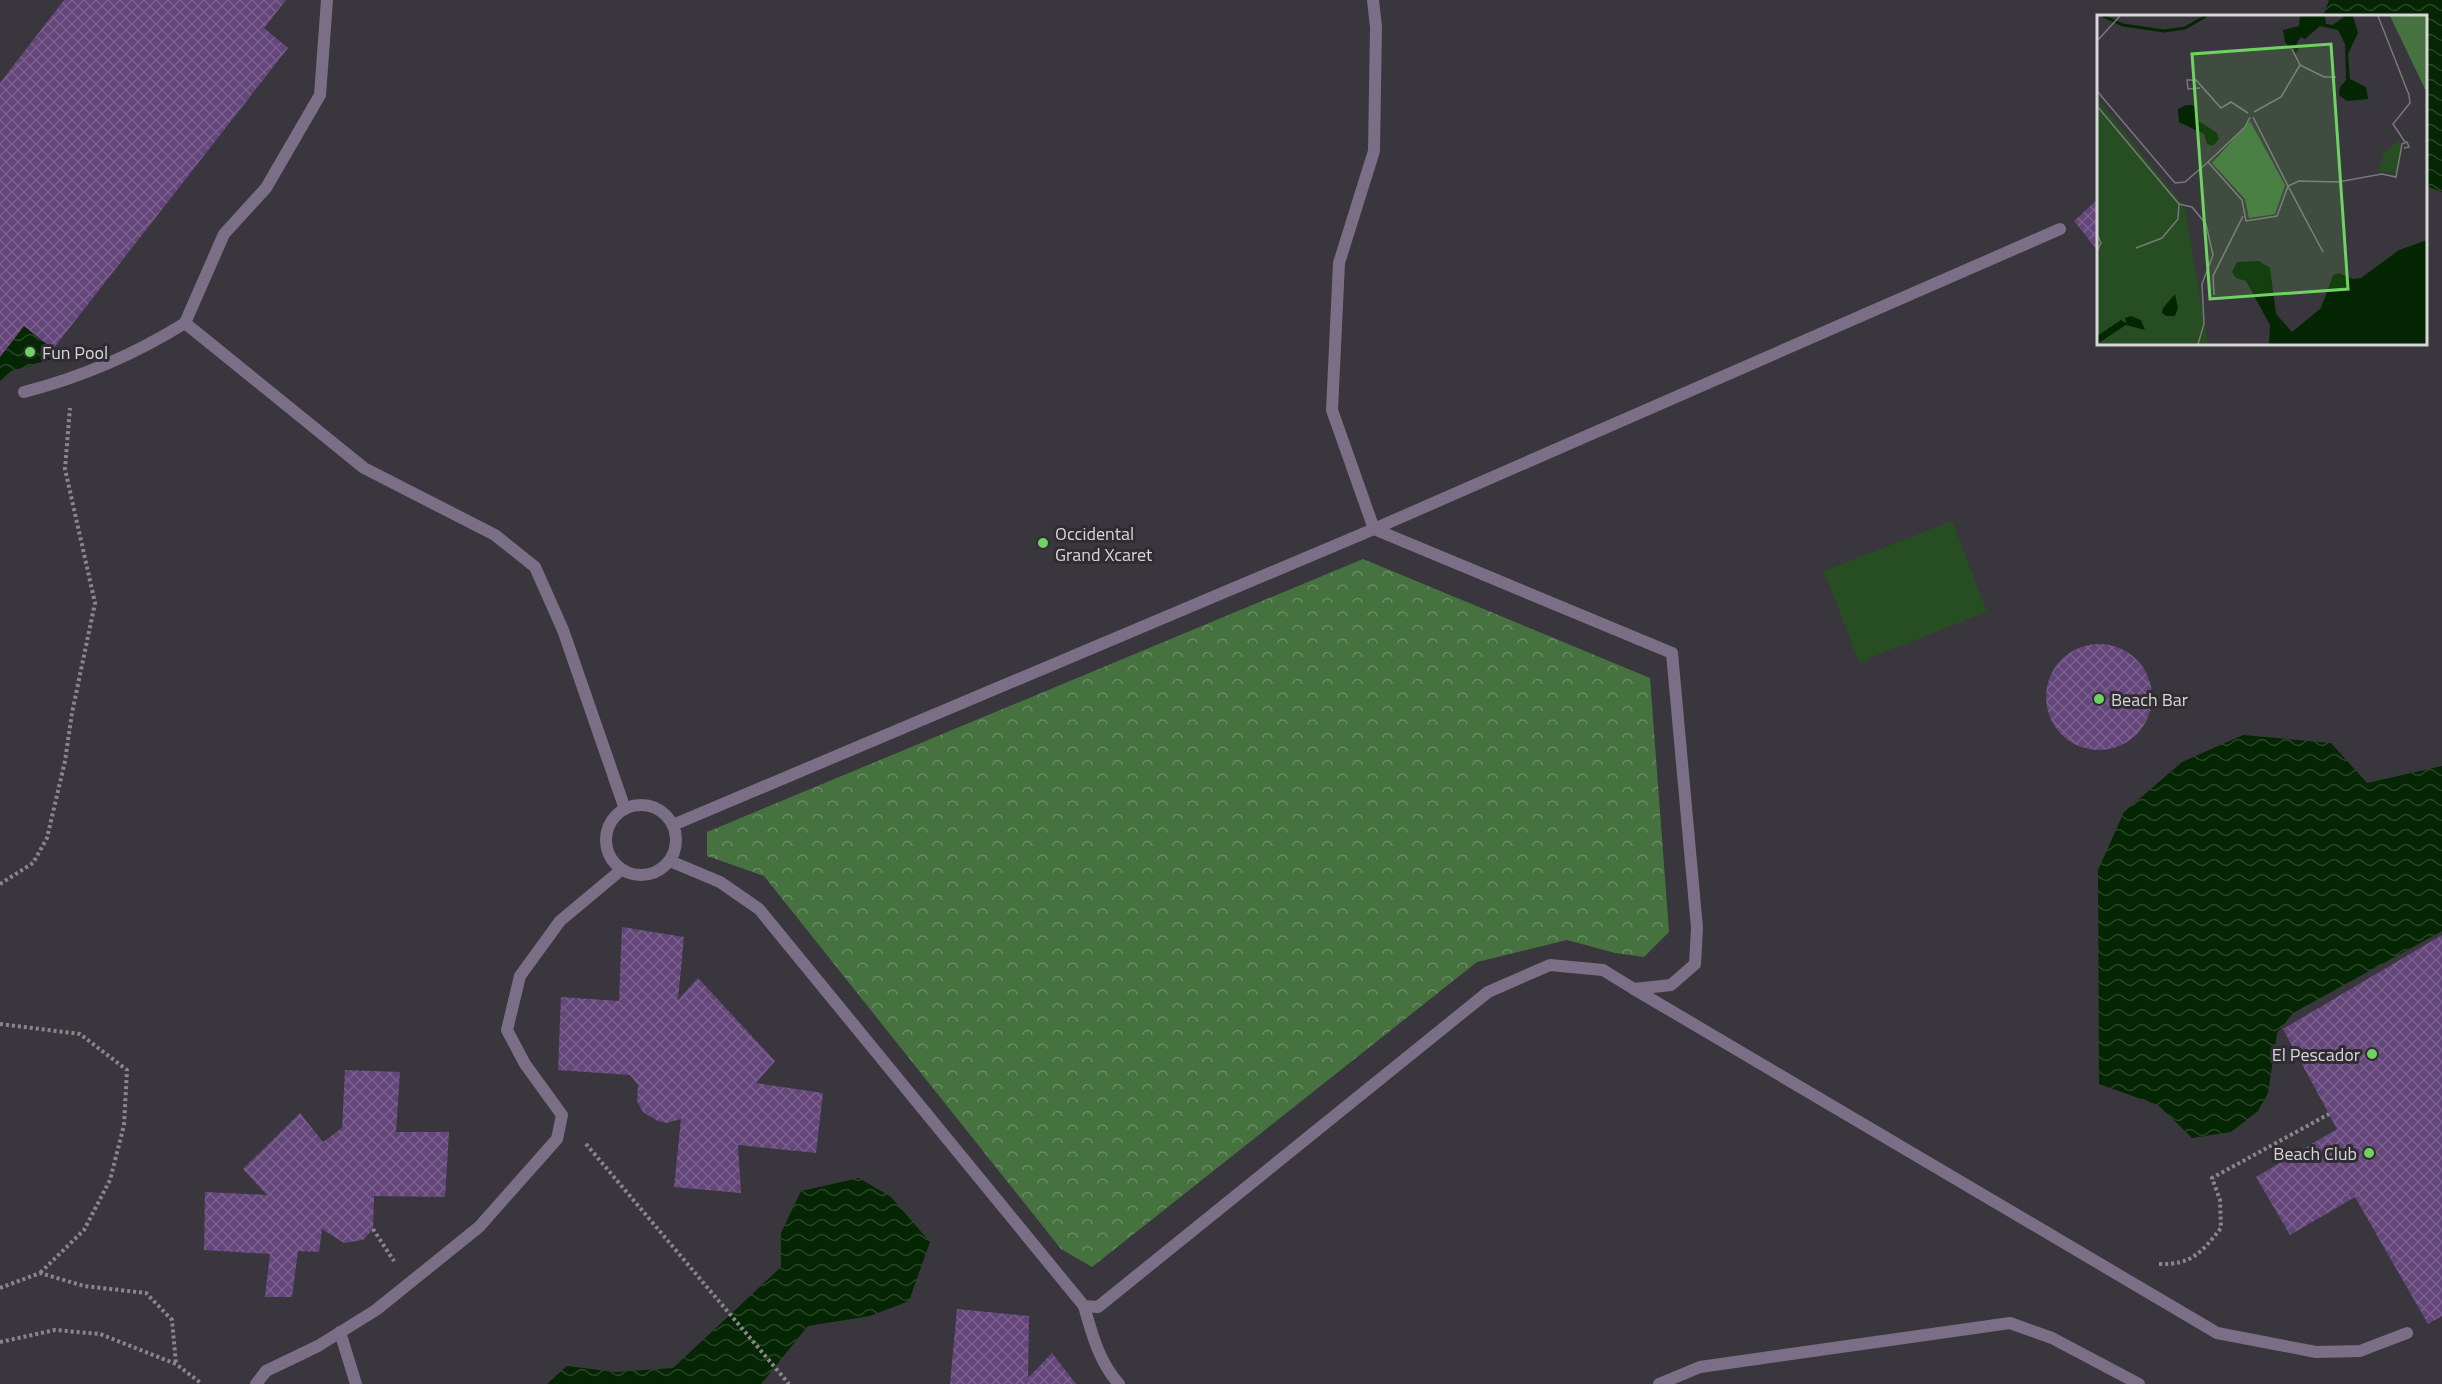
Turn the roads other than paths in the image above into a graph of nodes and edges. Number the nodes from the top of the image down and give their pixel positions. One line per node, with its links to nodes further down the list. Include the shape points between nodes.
1 (327, 0): 4 (lane, via 320,96 266,188 224,234)
2 (1373, 0): 6 (lane, via 1377,27 1374,151 1339,263 1332,410)
3 (2060, 230): 6 (lane)
4 (185, 323): 5 (lane, via 147,347 72,380); 7 (lane, via 364,468 495,535 535,567 563,630)
5 (24, 392)
6 (1374, 529): 8 (lane); 11 (lane, via 1672,653 1696,928 1695,964 1671,985)
7 (625, 809): 8 (lane, via 653,807); 10 (lane, via 613,818 606,846)
8 (673, 825): 9 (lane, via 677,837)
9 (670, 861): 10 (lane, via 649,875); 12 (lane, via 720,882 759,909)
10 (621, 870): 13 (lane, via 560,921 520,976 507,1030 525,1064 562,1115 557,1139 479,1227 376,1311)
11 (1634, 989): 12 (lane, via 1603,970 1550,965 1488,992 1098,1307); 14 (lane, via 2217,1333 2316,1352 2360,1350)
12 (1084, 1306): 17 (lane, via 1096,1346)
13 (340, 1332): 15 (lane, via 266,1371); 16 (lane)
14 (2407, 1332)
15 (256, 1384)
16 (356, 1384)
17 (1119, 1384)
18 (1659, 1384): 19 (lane, via 1700,1367 2010,1323 2052,1338)
19 (2139, 1384)

